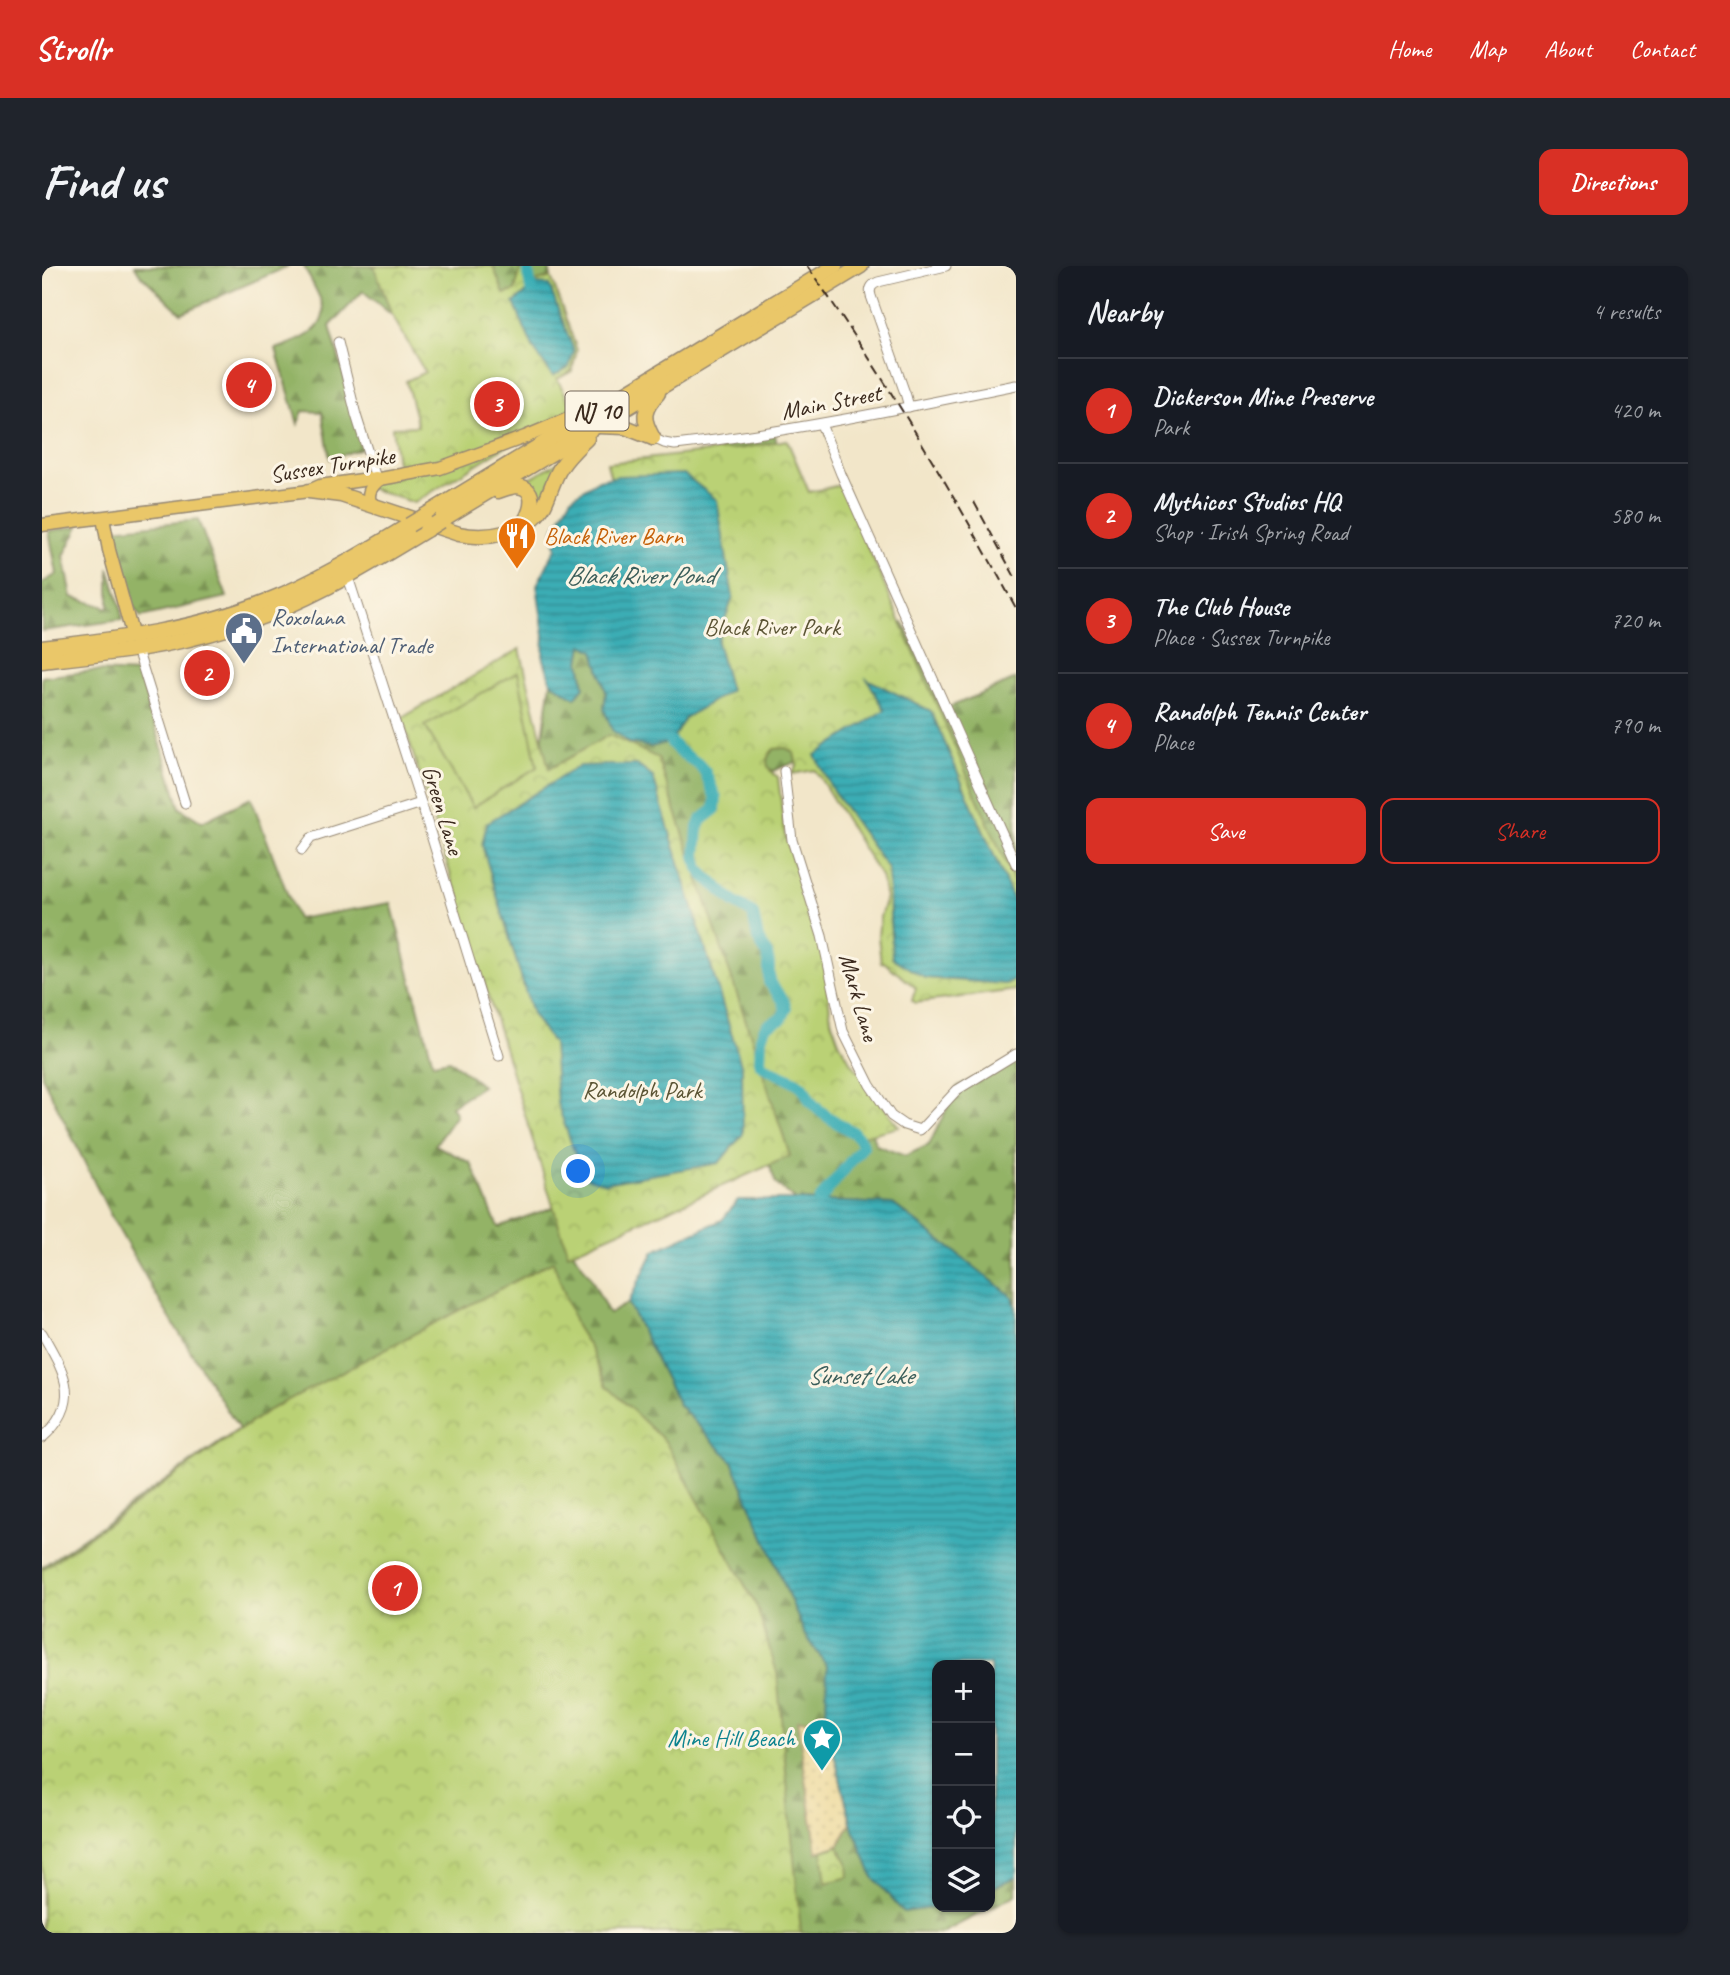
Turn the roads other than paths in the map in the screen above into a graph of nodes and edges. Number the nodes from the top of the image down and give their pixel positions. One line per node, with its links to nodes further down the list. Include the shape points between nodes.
1 (835, 266): 7 (highway, NJ 10)
2 (861, 266): 6 (highway, NJ 10)
3 (946, 266): 8 (street, via 871,287)
4 (338, 342): 12 (street)
5 (1016, 385): 8 (street, Main Street)
6 (664, 386): 10 (highway, NJ 10); 11 (highway, via 646,411)
7 (617, 399): 12 (main road, Sussex Turnpike, via 456,463); 17 (highway, NJ 10)
8 (909, 407): 9 (street, Main Street)
9 (821, 424): 11 (street, Main Street, via 675,445); 28 (street)
10 (597, 426): 11 (highway, via 625,427); 14 (highway, NJ 10); 19 (highway, via 561,467 537,515)
11 (653, 438)
12 (378, 479): 13 (main road, Sussex Turnpike); 15 (main road, via 370,489)
13 (309, 491): 15 (highway); 16 (main road, Sussex Turnpike)
14 (475, 500): 17 (highway, NJ 10, bridge, via 440,521); 19 (highway, via 511,487 524,489 531,496 532,508)
15 (371, 505): 19 (highway, via 468,536 491,536)
16 (103, 518): 18 (main road, Sussex Turnpike); 21 (main road)
17 (425, 523): 20 (highway, NJ 10); 21 (highway, NJ 10, bridge, via 409,525 330,572 267,601)
18 (42, 525)
19 (519, 527)
20 (348, 577): 21 (highway, NJ 10, via 238,625 187,639); 26 (street, Green Lane)
21 (135, 643): 22 (highway, NJ 10); 23 (highway, NJ 10); 25 (street)
22 (42, 648)
23 (42, 661)
24 (784, 771): 29 (street, Mark Lane, via 792,840 822,936 843,1031 891,1116 920,1130 957,1090)
25 (185, 803)
26 (421, 803): 27 (street, via 311,838); 30 (street, Green Lane)
27 (302, 850)
28 (1016, 864)
29 (1016, 1054)
30 (499, 1056)
31 (42, 1333): 32 (street, via 67,1387 62,1413)
32 (42, 1438)

